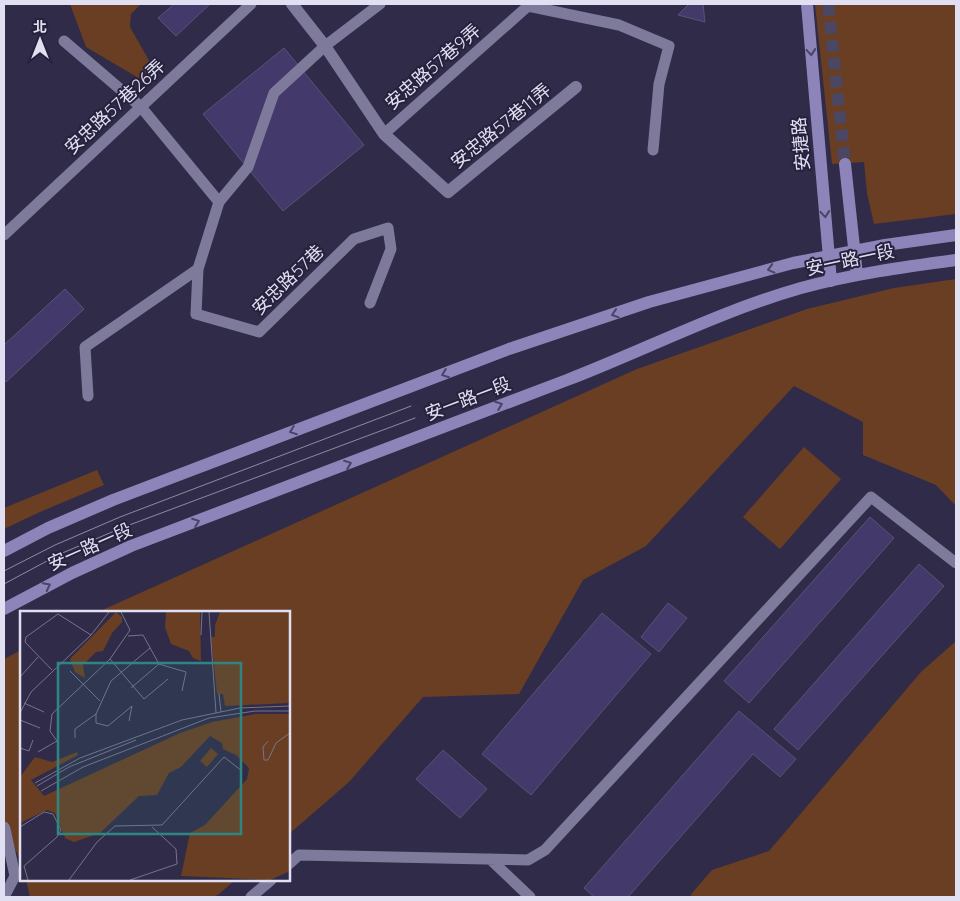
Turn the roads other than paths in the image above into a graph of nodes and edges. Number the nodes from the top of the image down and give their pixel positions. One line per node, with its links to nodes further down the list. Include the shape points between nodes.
1 (251, 4): 9 (lane, 安忠路57巷26弄)
2 (292, 4): 7 (street)
3 (380, 4): 7 (lane, 安忠路57巷)
4 (807, 4): 17 (street, 安捷路, one-way to 17)
5 (527, 5): 10 (lane, 安忠路57巷9弄); 11 (lane, via 619,24 670,46 659,84)
6 (64, 41): 9 (lane)
7 (326, 46): 10 (street); 13 (lane, 安忠路57巷, via 274,93 248,167)
8 (576, 87): 10 (street, 安忠路57巷11弄, via 448,192)
9 (141, 107): 13 (lane); 14 (lane, 安忠路57巷26弄)
10 (384, 134)
11 (653, 150)
12 (845, 164): 16 (street)
13 (219, 202): 19 (lane, 安忠路57巷)
14 (4, 235)
15 (956, 235): 16 (street, 安一路一段)
16 (855, 251): 17 (street, 安一路一段); 20 (street)
17 (828, 256): 21 (street, 安捷路); 24 (street, 安一路一段, one-way to 24, via 649,302 509,349 112,500)
18 (956, 260): 20 (street, 安一路一段)
19 (198, 269): 22 (lane, 安忠路57巷, via 196,314 259,332 354,239 388,228 391,249); 23 (lane, via 85,347)
20 (857, 275): 21 (street, 安一路一段)
21 (831, 281): 26 (street, 安一路一段, one-way to 21, via 131,546 573,377 704,322)
22 (370, 303)
23 (88, 396)
24 (4, 551)
25 (956, 563): 28 (lane, via 871,497 545,850 528,860)
26 (4, 609)
27 (4, 828): 31 (lane, via 15,876)
28 (490, 859): 29 (lane, via 298,855); 33 (lane)
29 (290, 863)
30 (270, 881): 32 (lane)
31 (4, 897)
32 (251, 897)
33 (530, 897)

